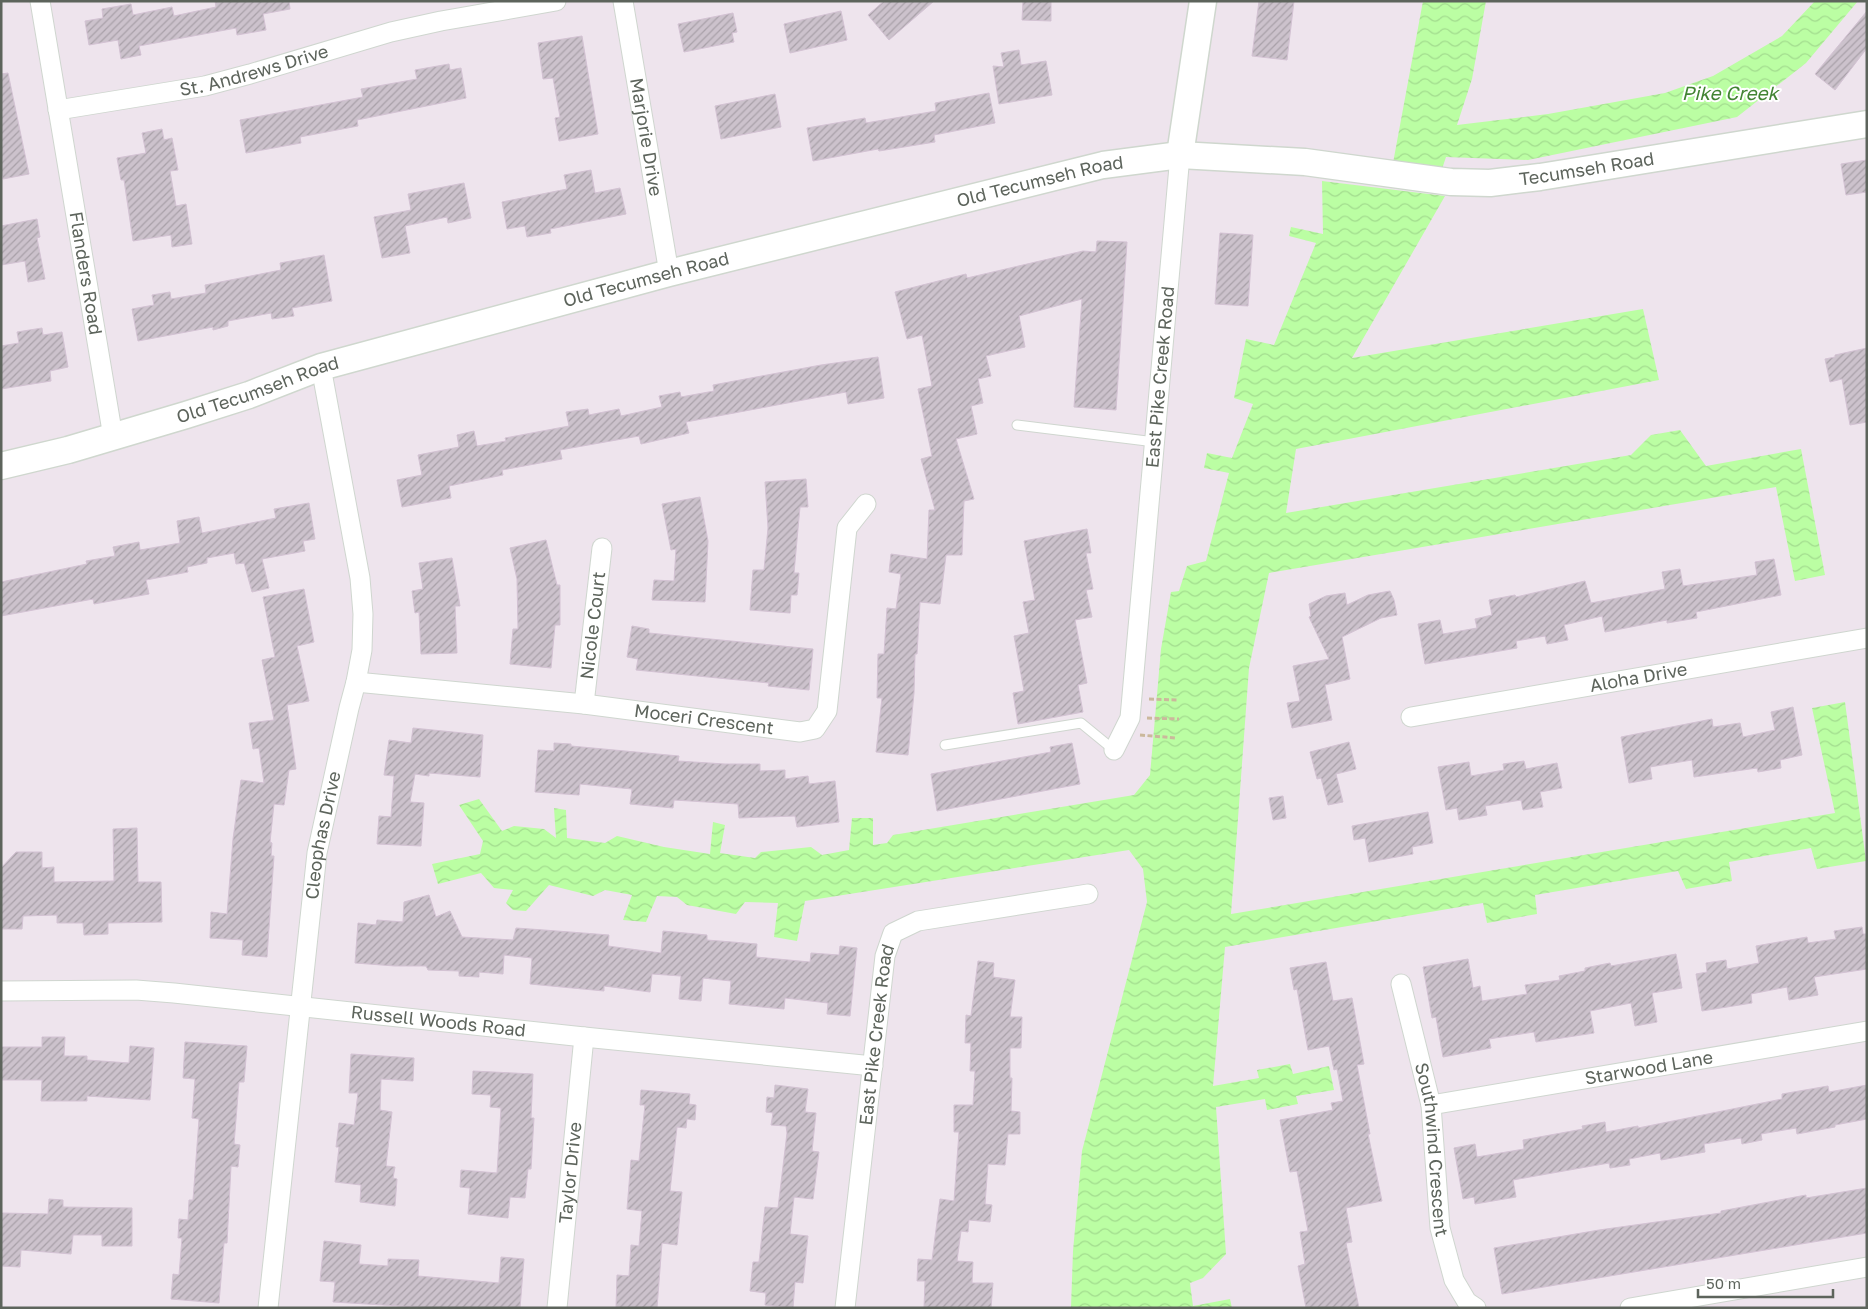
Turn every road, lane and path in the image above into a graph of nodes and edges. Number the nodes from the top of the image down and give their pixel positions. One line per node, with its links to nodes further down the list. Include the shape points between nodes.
1 (40, 1): 5 (street)
2 (556, 1): 5 (street, St. Andrews Drive, via 391,32 205,86)
3 (623, 1): 9 (street, Marjorie Drive)
4 (1203, 1): 7 (main road, East Pike Creek Road)
5 (58, 110): 12 (street, Flanders Road)
6 (1867, 124): 8 (main road, Tecumseh Road, via 1540,178 1490,183 1452,182)
7 (1180, 156): 8 (main road, Old Tecumseh Road); 9 (main road, Old Tecumseh Road, via 1103,165); 13 (street, East Pike Creek Road)
8 (1305, 162)
9 (669, 273): 10 (main road, Old Tecumseh Road)
10 (321, 367): 12 (main road, Old Tecumseh Road, via 249,395); 18 (street, Cleophas Drive, via 360,578 362,641)
11 (1017, 425): 13 (lane)
12 (113, 437): 14 (main road, Old Tecumseh Road)
13 (1155, 442): 28 (street, East Pike Creek Road, via 1130,718)
14 (1, 466)
15 (866, 504): 21 (street, Moceri Crescent, via 847,528 827,711 815,729 800,732)
16 (602, 548): 21 (street, Nicole Court)
17 (1867, 638): 22 (street, Aloha Drive)
18 (356, 682): 21 (street, Moceri Crescent); 32 (street, Cleophas Drive, via 318,853)
19 (1143, 699): 20 (path)
20 (1177, 700)
21 (584, 704)
22 (1411, 717)
23 (1141, 718): 24 (path)
24 (1179, 719)
25 (1141, 727): 26 (path, via 1140,736)
26 (1176, 738)
27 (944, 746): 28 (lane, via 1081,723)
28 (1114, 750)
29 (1088, 894): 35 (street, East Pike Creek Road, via 918,921 893,933 885,956)
30 (1401, 984): 36 (street, Southwind Crescent)
31 (1, 991): 32 (street, Russell Woods Road, via 136,990)
32 (300, 1007): 34 (street, Russell Woods Road); 38 (street, Cleophas Drive)
33 (1867, 1032): 36 (street, Starwood Lane)
34 (584, 1038): 35 (street, Russell Woods Road); 39 (street, Taylor Drive)
35 (873, 1066): 40 (street, East Pike Creek Road)
36 (1431, 1105): 41 (street, Southwind Crescent, via 1440,1228 1454,1280 1467,1302)
37 (1867, 1268): 42 (street)
38 (268, 1308)
39 (556, 1308)
40 (845, 1308)
41 (1476, 1308)
42 (1630, 1308)

